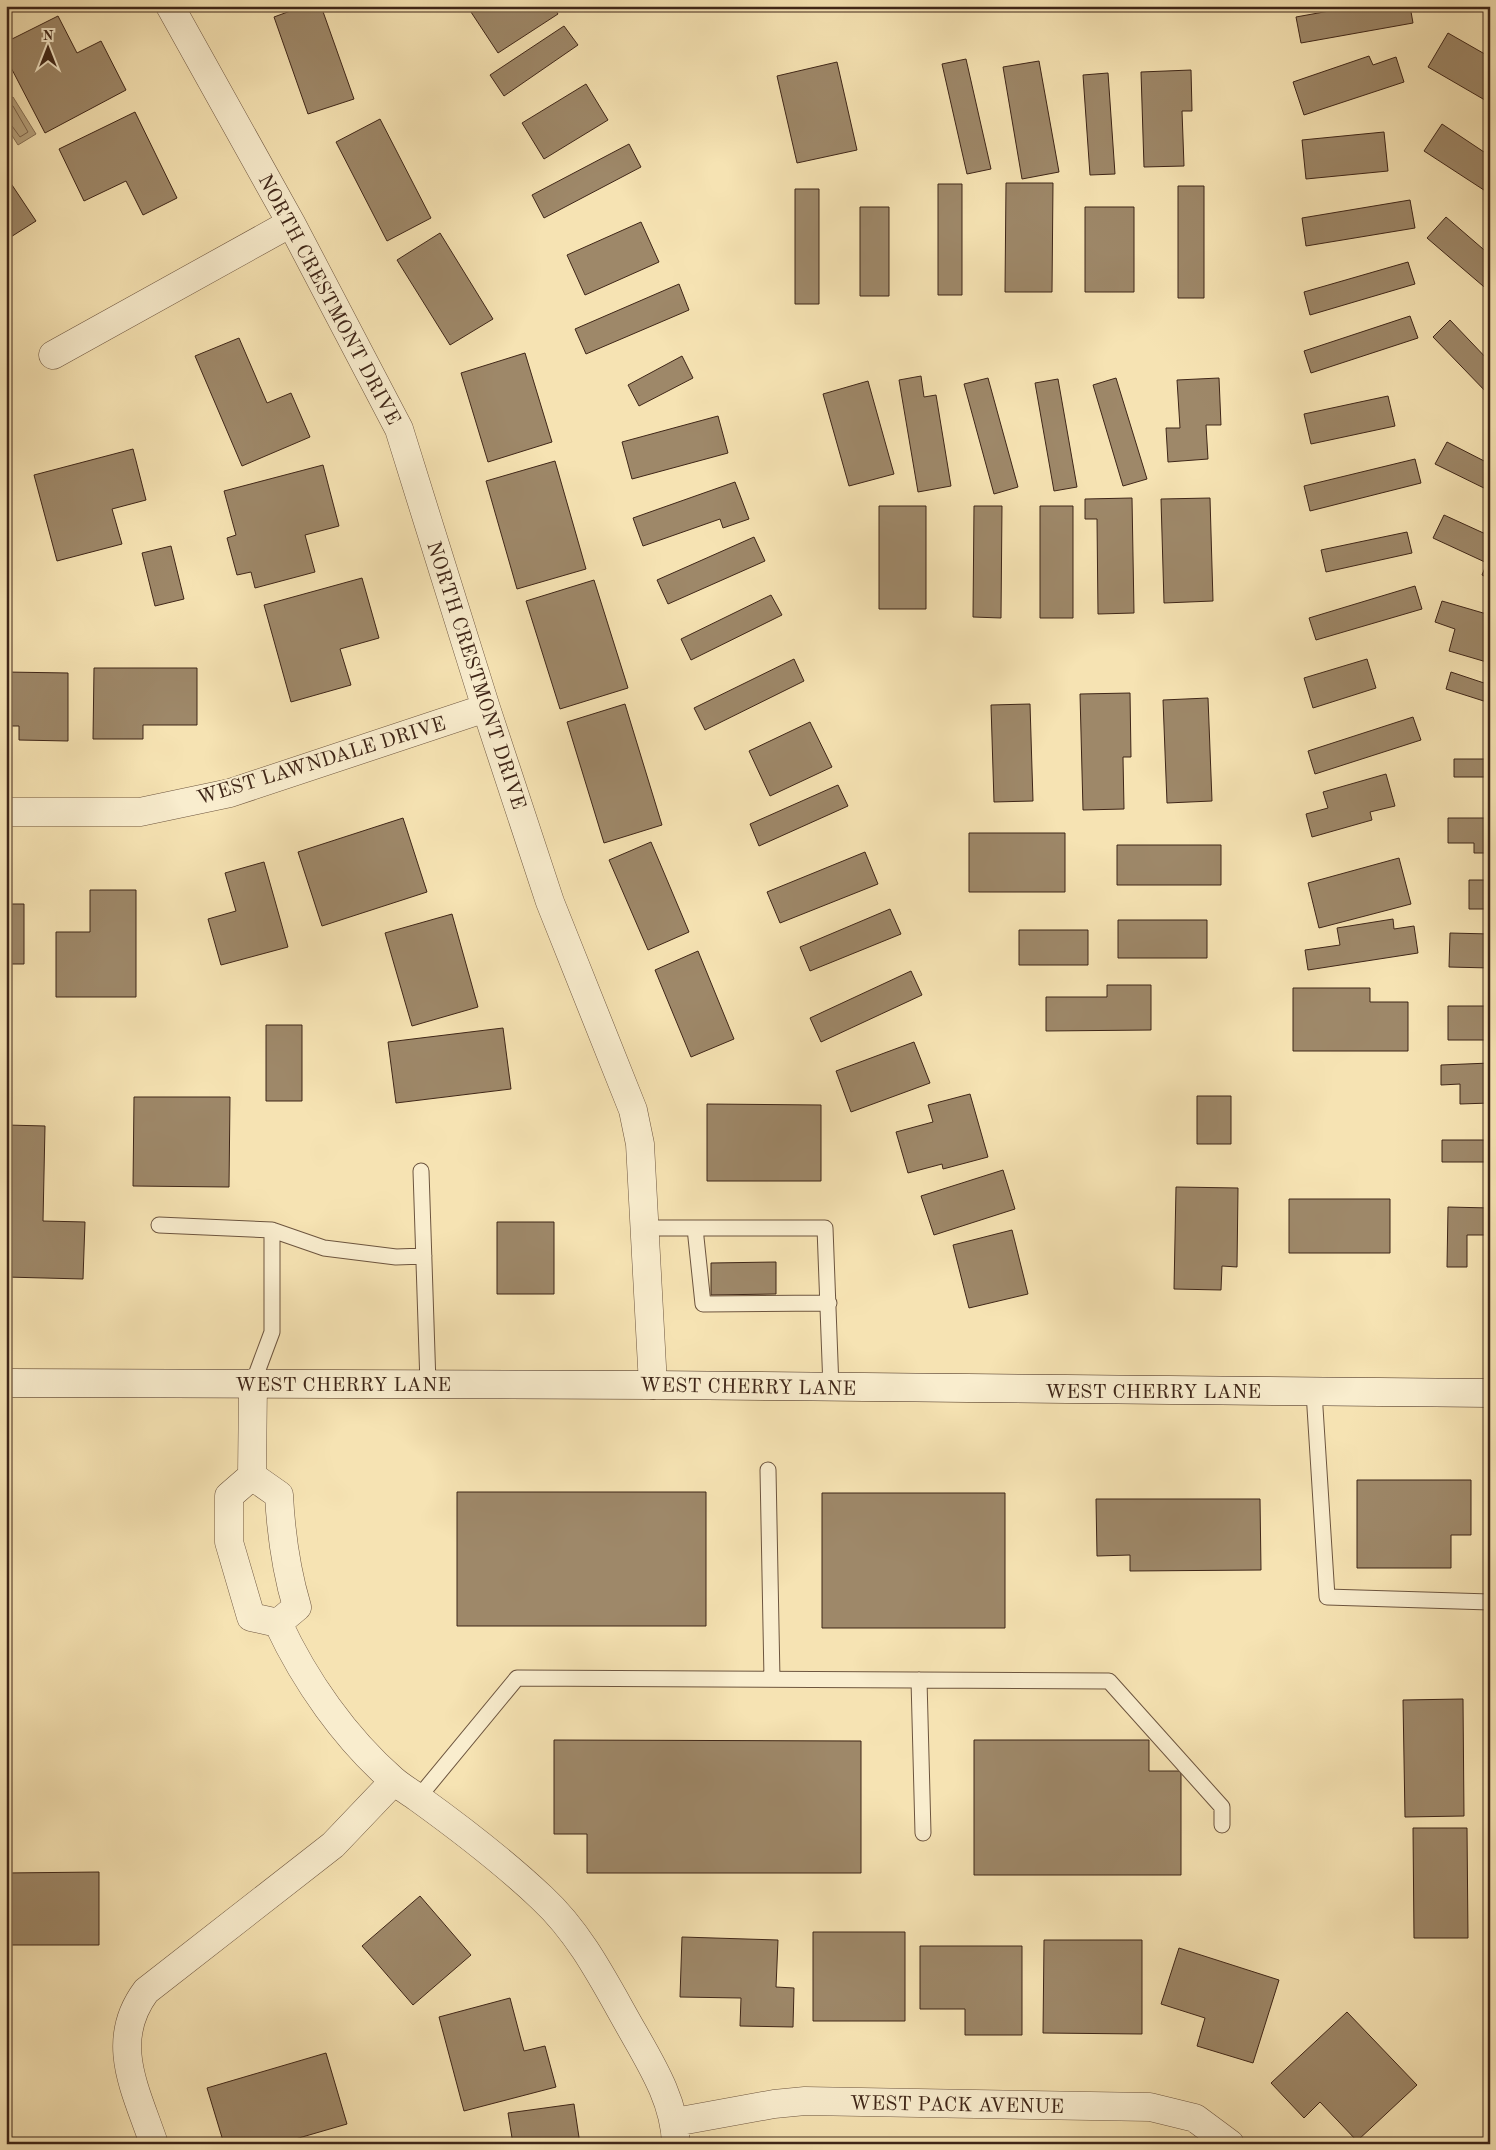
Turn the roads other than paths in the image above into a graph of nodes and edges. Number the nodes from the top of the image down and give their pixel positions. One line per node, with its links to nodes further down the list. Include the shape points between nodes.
1 (170, 6): 2 (street, NORTH CRESTMONT DRIVE)
2 (291, 223): 3 (street); 4 (street, NORTH CRESTMONT DRIVE, via 399,429)
3 (53, 354)
4 (486, 708): 5 (street, WEST LAWNDALE DRIVE, via 221,795 140,812); 8 (street, NORTH CRESTMONT DRIVE, via 550,902 633,1110 640,1144)
5 (6, 812)
6 (421, 1171): 11 (lane)
7 (159, 1226): 10 (lane)
8 (644, 1228): 9 (lane); 16 (street, NORTH CRESTMONT DRIVE)
9 (695, 1228): 12 (lane, via 703,1304); 12 (lane, via 825,1228)
10 (272, 1230): 11 (lane, via 324,1248 396,1257); 14 (lane, via 272,1332)
11 (424, 1256): 15 (lane)
12 (829, 1303): 17 (lane)
13 (6, 1383): 14 (street, WEST CHERRY LANE)
14 (253, 1383): 15 (street, WEST CHERRY LANE); 21 (street)
15 (428, 1384): 16 (street, WEST CHERRY LANE)
16 (653, 1385): 17 (street, WEST CHERRY LANE)
17 (831, 1388): 18 (street, WEST CHERRY LANE)
18 (1314, 1392): 19 (street, WEST CHERRY LANE); 22 (lane, via 1327,1597)
19 (1490, 1393)
20 (768, 1470): 24 (lane)
21 (252, 1476): 23 (street, via 279,1495 281,1536 297,1607); 23 (street, via 229,1496 229,1542 251,1617)
22 (1490, 1602)
23 (278, 1623): 26 (street, via 295,1659 345,1730)
24 (772, 1679): 25 (lane); 27 (lane, via 517,1678)
25 (919, 1680): 28 (lane, via 1109,1681 1222,1807); 29 (lane)
26 (394, 1781): 27 (street); 31 (street, via 333,1845 146,1990 134,2007 127,2029 126,2051)
27 (418, 1798): 30 (street, via 518,1877 571,1929 656,2074)
28 (1222, 1825)
29 (923, 1833)
30 (676, 2133): 32 (street, WEST PACK AVENUE, via 774,2104 805,2101 1150,2107 1195,2118)
31 (154, 2144)
32 (1230, 2144)

